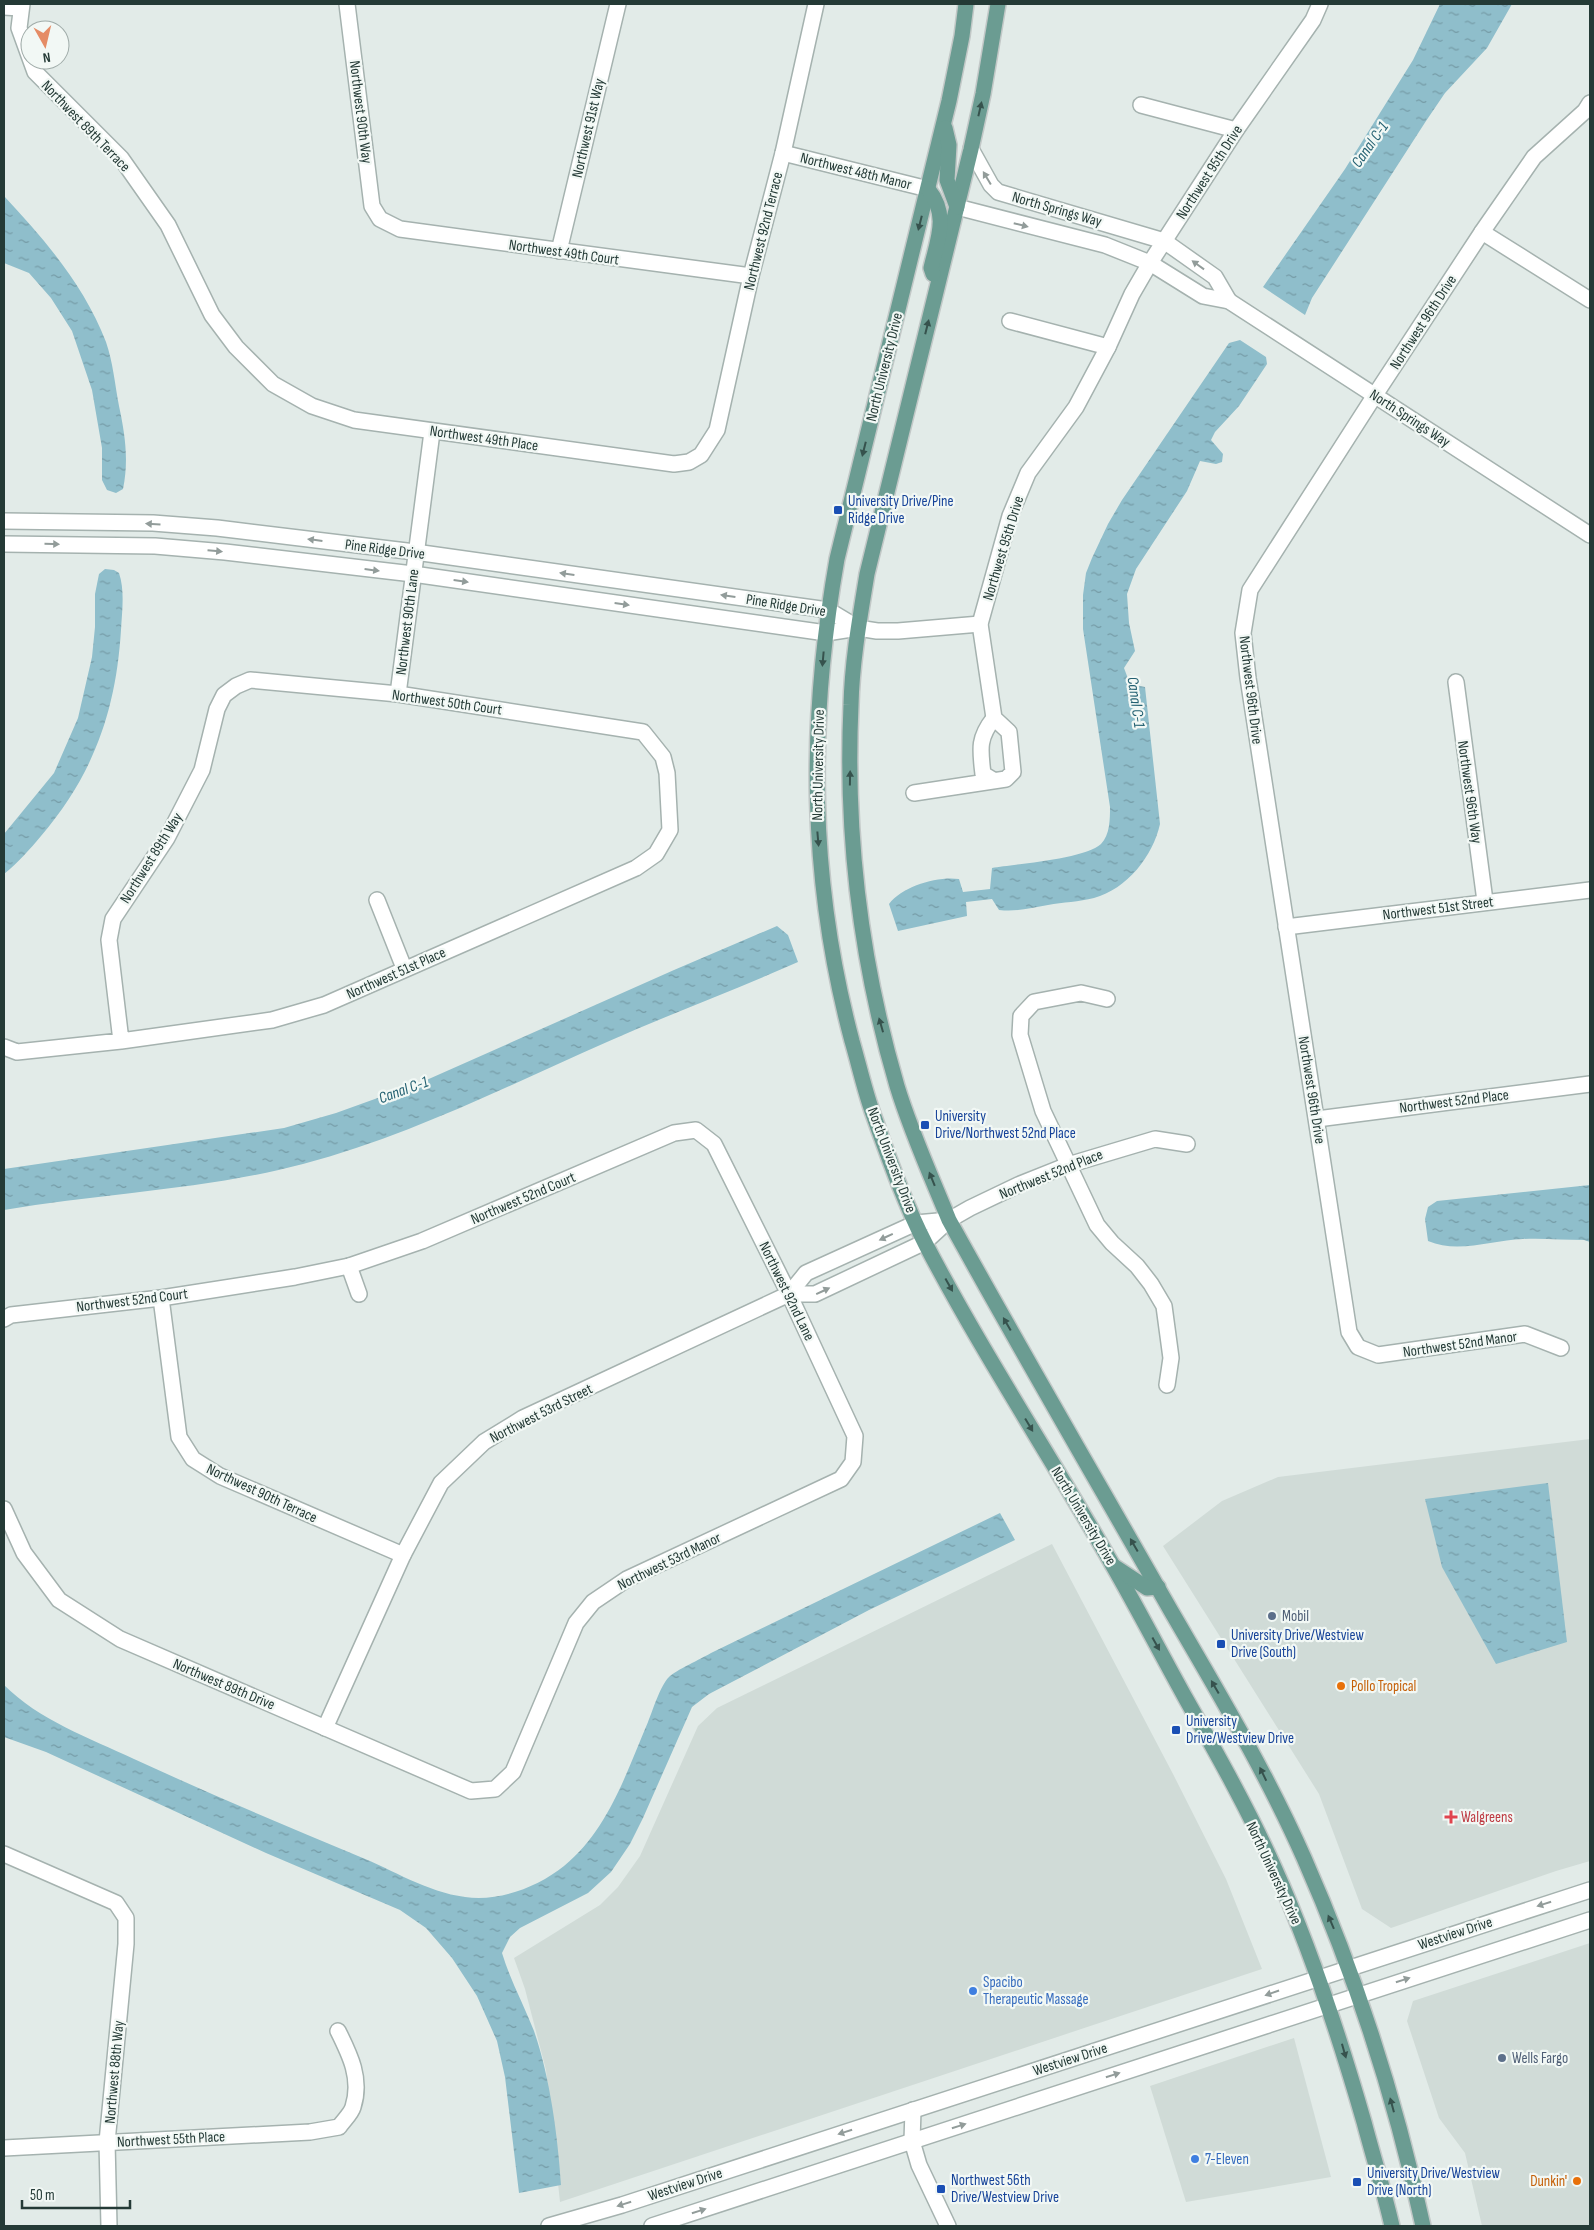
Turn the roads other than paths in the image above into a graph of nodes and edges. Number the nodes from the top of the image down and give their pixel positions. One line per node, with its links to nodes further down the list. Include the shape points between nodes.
1 (347, 4): 17 (street, Northwest 90th Way, via 372,206)
2 (618, 4): 20 (street, Northwest 91st Way)
3 (816, 4): 14 (street, Northwest 92nd Terrace)
4 (966, 4): 11 (main road, North University Drive)
5 (998, 4): 13 (main road, North University Drive, one-way to 5)
6 (1320, 4): 12 (street, Northwest 95th Drive, via 1313,20)
7 (21, 6): 8 (street); 28 (street, Northwest 89th Terrace, via 19,28 35,72 121,158 168,225 212,315 236,347)
8 (4, 7)
9 (1590, 103): 18 (street, Northwest 96th Drive, via 1534,157)
10 (1141, 105): 12 (street)
11 (943, 124): 15 (main road, North University Drive); 16 (main road, via 949,145 948,180)
12 (1236, 130): 19 (street, Northwest 95th Drive)
13 (971, 150): 16 (main road, North University Drive); 19 (street, North Springs Way, one-way to 13, via 998,192)
14 (783, 153): 15 (street, Northwest 48th Manor); 22 (street, Northwest 92nd Terrace)
15 (928, 188): 23 (main road, via 936,198 942,218 931,268); 37 (main road, North University Drive, one-way to 37, via 837,559)
16 (957, 208): 21 (street, North Springs Way, one-way to 21, via 1105,245); 23 (main road, North University Drive)
17 (380, 219): 20 (street, Northwest 49th Court, via 400,230)
18 (1482, 232): 24 (street); 29 (street, Northwest 96th Drive)
19 (1164, 241): 21 (street, Northwest 95th Drive); 25 (street, North Springs Way, one-way to 19, via 1215,277)
20 (559, 252): 22 (street, Northwest 49th Court)
21 (1150, 263): 25 (street, North Springs Way, via 1203,296); 27 (street, Northwest 95th Drive)
22 (751, 276): 31 (street, Northwest 92nd Terrace, via 717,430)
23 (937, 287): 39 (main road, North University Drive, one-way to 23, via 866,574)
24 (1590, 300)
25 (1229, 301): 29 (street, North Springs Way)
26 (1010, 321): 27 (street)
27 (1108, 348): 38 (street, Northwest 95th Drive, via 1076,407 1028,473 1010,516)
28 (273, 384): 30 (street, Northwest 49th Place, via 312,406 354,420)
29 (1375, 395): 33 (street, North Springs Way); 51 (street, Northwest 96th Drive, via 1250,590 1243,633)
30 (432, 432): 31 (street, Northwest 49th Place, via 674,464 688,462); 35 (street, Northwest 90th Lane)
31 (700, 455)
32 (4, 521): 35 (street, Pine Ridge Drive, one-way to 32, via 154,523)
33 (1590, 535)
34 (4, 544): 36 (street, Pine Ridge Drive, one-way to 36, via 155,546)
35 (415, 552): 36 (street, Northwest 90th Lane); 37 (street, Pine Ridge Drive, one-way to 35)
36 (413, 574): 40 (street, Pine Ridge Drive, one-way to 40); 43 (street, Northwest 90th Lane)
37 (828, 610): 39 (street, Pine Ridge Drive); 40 (main road, North University Drive)
38 (980, 624): 39 (street, via 898,631); 44 (street, Northwest 95th Drive)
39 (858, 628): 40 (street, Pine Ridge Drive); 61 (main road, North University Drive, one-way to 39, via 898,1087 877,1014 865,953 855,885 850,808 851,704)
40 (826, 633): 62 (main road, North University Drive, one-way to 62, via 818,713 817,820 831,950 870,1106)
41 (1456, 682): 50 (street, Northwest 96th Way)
42 (236, 686): 43 (street, Northwest 50th Court, via 250,680); 54 (street, Northwest 89th Way, via 224,695 217,709 202,770 166,838 113,919 108,940)
43 (398, 694): 45 (street, Northwest 50th Court, via 643,732)
44 (994, 718): 46 (street, via 983,732 980,755 983,774); 46 (street, via 1009,732 1013,772 1006,779)
45 (654, 743): 52 (street, Northwest 51st Place, via 663,757 667,773 670,830 656,854 636,868)
46 (993, 780): 47 (street)
47 (914, 794)
48 (1590, 890): 50 (street, Northwest 51st Street)
49 (377, 900): 52 (street)
50 (1485, 901): 51 (street, Northwest 51st Street)
51 (1286, 927): 57 (street, Northwest 96th Drive)
52 (404, 968): 54 (street, Northwest 51st Place, via 324,1005 272,1020)
53 (1107, 998): 60 (street, via 1080,993 1034,1002 1021,1016 1020,1035 1028,1065 1043,1111)
54 (121, 1041): 55 (street, Northwest 51st Place, via 17,1052)
55 (4, 1047)
56 (1590, 1084): 57 (street, Northwest 52nd Place)
57 (1317, 1119): 71 (street, Northwest 96th Drive, via 1349,1332)
58 (696, 1130): 65 (street, Northwest 52nd Court, via 674,1134 422,1241); 68 (street, Northwest 92nd Lane, via 714,1144)
59 (1187, 1144): 60 (street, Northwest 52nd Place, via 1155,1140)
60 (1068, 1165): 61 (street, Northwest 52nd Place, via 1018,1184); 73 (street, via 1096,1225 1137,1266 1164,1306 1171,1358)
61 (949, 1220): 62 (street, Northwest 53rd Street); 63 (street, Northwest 53rd Street); 78 (main road, North University Drive, one-way to 61)
62 (916, 1223): 63 (main road, North University Drive); 64 (street, Northwest 53rd Street, one-way to 64)
63 (925, 1242): 66 (street, Northwest 53rd Street); 77 (main road, North University Drive, one-way to 77, via 1005,1385)
64 (844, 1256): 66 (street); 68 (street, Northwest 53rd Street, via 806,1273)
65 (349, 1266): 67 (street); 69 (street, Northwest 52nd Court)
66 (854, 1276): 68 (street, Northwest 53rd Street, one-way to 66, via 815,1294)
67 (359, 1294)
68 (789, 1294): 74 (street, Northwest 92nd Lane, via 855,1436); 76 (street, Northwest 53rd Street, via 523,1418 484,1442 441,1483)
69 (161, 1298): 70 (street, Northwest 52nd Court, via 11,1315); 76 (street, Northwest 90th Terrace, via 179,1437 193,1459 220,1476)
70 (4, 1319)
71 (1358, 1347): 72 (street, Northwest 52nd Manor, via 1378,1355 1525,1334)
72 (1560, 1348)
73 (1167, 1385)
74 (853, 1462): 80 (street, Northwest 53rd Manor, via 841,1479 627,1579 593,1602 576,1623 513,1772)
75 (4, 1509): 79 (street, Northwest 89th Drive, via 24,1553 59,1600 120,1639)
76 (403, 1555): 79 (street, Northwest 53rd Street)
77 (1114, 1566): 78 (main road, via 1147,1588); 85 (main road, North University Drive, one-way to 85, via 1273,1864)
78 (1158, 1587): 84 (main road, North University Drive, one-way to 78, via 1303,1856 1256,1760)
79 (325, 1728): 80 (street, Northwest 89th Drive, via 471,1791)
80 (495, 1789)
81 (4, 1854): 92 (street, Northwest 88th Way, via 116,1903 126,1918)
82 (1590, 1890): 84 (street, Westview Drive, one-way to 84)
83 (1590, 1920): 86 (street, Westview Drive, one-way to 83)
84 (1348, 1968): 85 (street, Westview Drive); 86 (main road, North University Drive)
85 (1318, 1977): 87 (main road, North University Drive); 89 (street, Westview Drive, one-way to 89)
86 (1357, 1995): 87 (street, Westview Drive); 99 (main road, North University Drive, one-way to 86, via 1387,2087)
87 (1328, 2005): 91 (street, Westview Drive, one-way to 87); 98 (main road, North University Drive, one-way to 98)
88 (338, 2031): 92 (street, Northwest 55th Place, via 354,2062 355,2085 353,2108 339,2126 310,2132)
89 (913, 2110): 90 (street, Westview Drive); 91 (street)
90 (892, 2117): 91 (street); 95 (street, Westview Drive, one-way to 95)
91 (912, 2141): 96 (street, Westview Drive, one-way to 91); 97 (street, via 919,2164)
92 (107, 2142): 93 (street, Northwest 55th Place); 94 (street, Northwest 88th Way)
93 (4, 2148)
94 (109, 2226)
95 (549, 2226)
96 (652, 2226)
97 (948, 2226)
98 (1392, 2226)
99 (1423, 2226)

